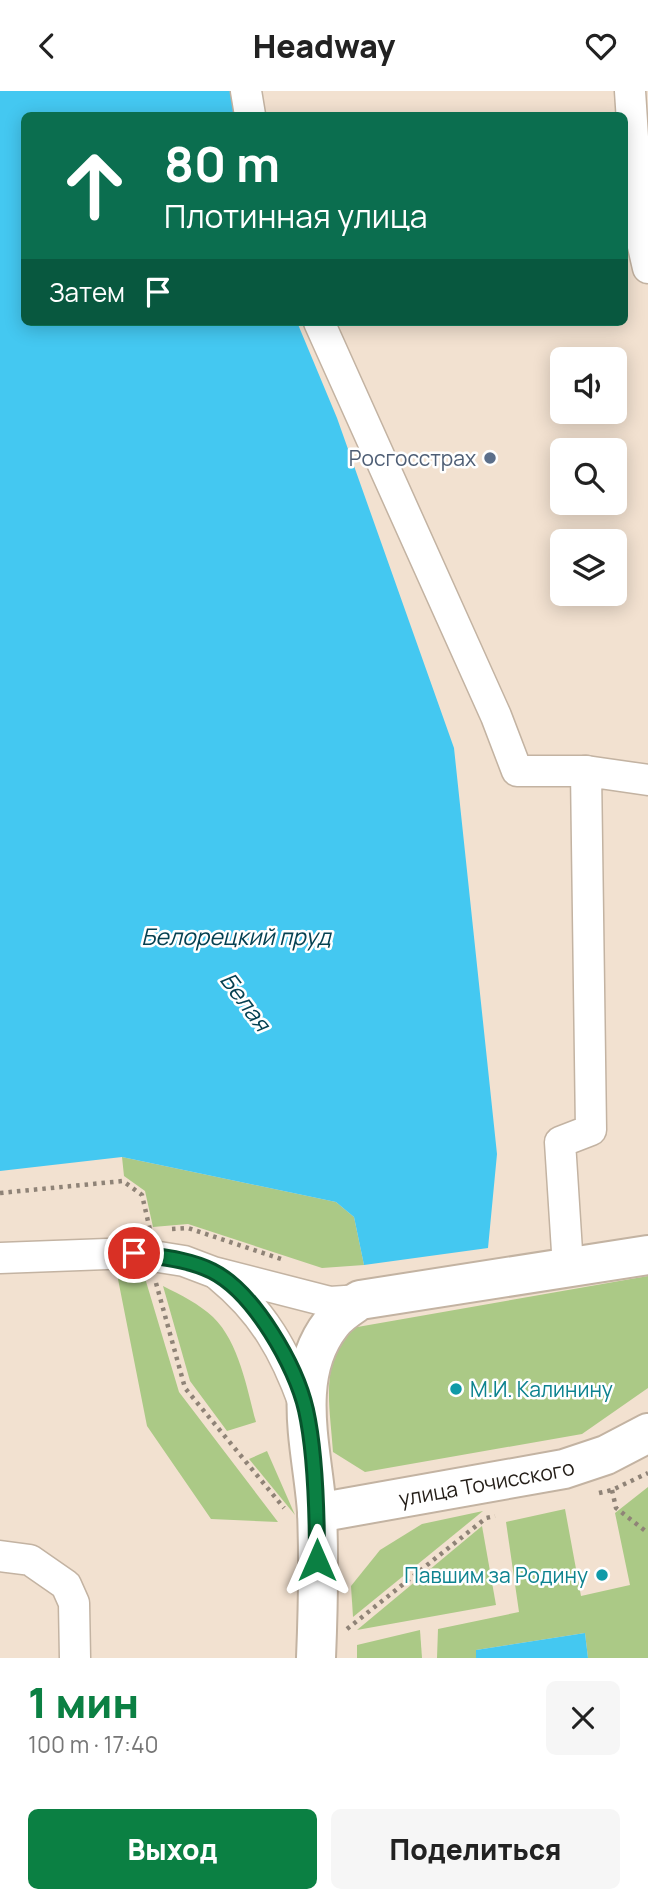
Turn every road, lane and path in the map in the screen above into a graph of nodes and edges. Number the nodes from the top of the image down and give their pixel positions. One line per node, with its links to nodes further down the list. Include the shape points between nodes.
1 (246, 91): 3 (street)
2 (630, 91): 4 (street)
3 (250, 112)
4 (644, 228): 5 (street)
5 (648, 268)
6 (321, 326): 7 (street, via 517,771)
7 (586, 771): 8 (street); 13 (street, via 591,1130 560,1142)
8 (648, 780)
9 (0, 1193): 10 (path, via 123,1181 142,1195)
10 (150, 1231)
11 (648, 1255): 13 (main road)
12 (0, 1258): 14 (street, via 134,1253 184,1261)
13 (552, 1269): 16 (main road)
14 (213, 1272): 16 (street, via 330,1302); 17 (street, via 243,1295 263,1319 290,1367)
15 (155, 1279): 20 (path, via 185,1388)
16 (360, 1300): 17 (main road, via 332,1322 317,1345 309,1371)
17 (306, 1410): 20 (main road)
18 (648, 1433): 20 (main road, улица Точисского, via 607,1455 564,1469)
19 (612, 1490): 22 (path, via 616,1508)
20 (302, 1512): 24 (main road)
21 (486, 1518): 24 (path, via 347,1629)
22 (648, 1533)
23 (0, 1556): 25 (street, via 30,1560 66,1585 75,1603)
24 (331, 1648)
25 (75, 1658)

